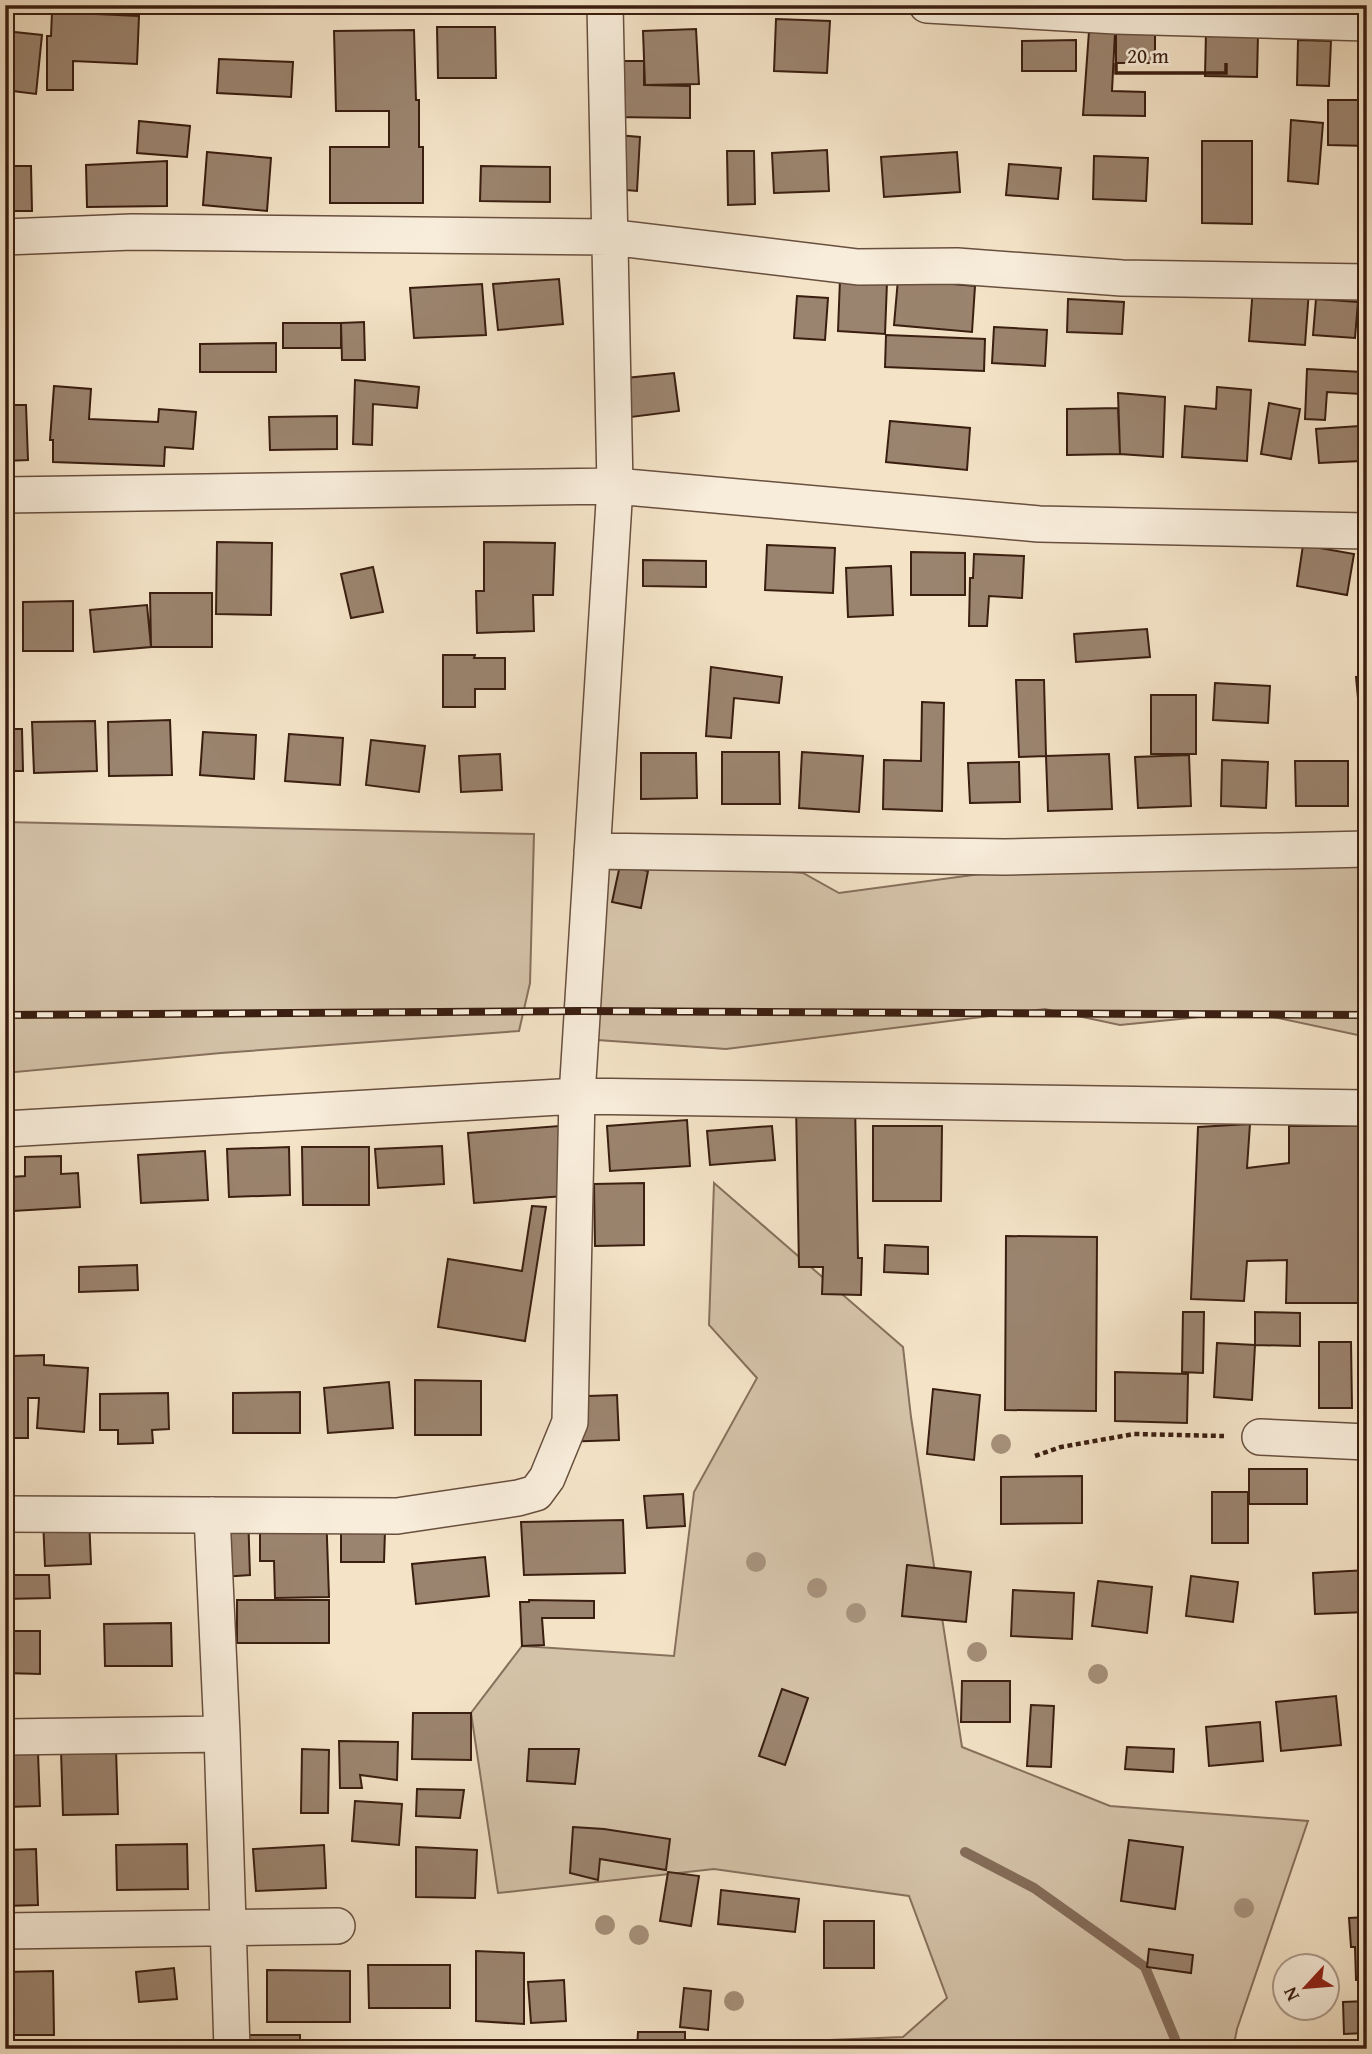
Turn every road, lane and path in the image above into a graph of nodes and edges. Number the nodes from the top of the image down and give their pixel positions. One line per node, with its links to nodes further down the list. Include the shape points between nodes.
1 (605, 5): 5 (street)
2 (927, 5): 3 (street)
3 (1367, 23)
4 (5, 237): 5 (street, via 132,232)
5 (609, 237): 6 (street, via 858,267 957,265 1135,278); 7 (street)
6 (1367, 282)
7 (615, 486): 8 (street); 9 (street, via 1039,524); 11 (street)
8 (5, 495)
9 (1367, 531)
10 (1367, 849): 11 (street, via 1005,857)
11 (592, 851): 12 (street)
12 (577, 1096): 13 (street); 14 (street); 19 (street, via 570,1422 536,1493 397,1516)
13 (1367, 1108)
14 (5, 1129)
15 (1260, 1437): 16 (street); 17 (path, via 1134,1434)
16 (1367, 1442)
17 (1035, 1456)
18 (5, 1514): 19 (street)
19 (212, 1515): 20 (street)
20 (222, 1734): 21 (street); 23 (street)
21 (5, 1737)
22 (337, 1926): 23 (street)
23 (226, 1928): 24 (street); 25 (street)
24 (5, 1931)
25 (232, 2049)

